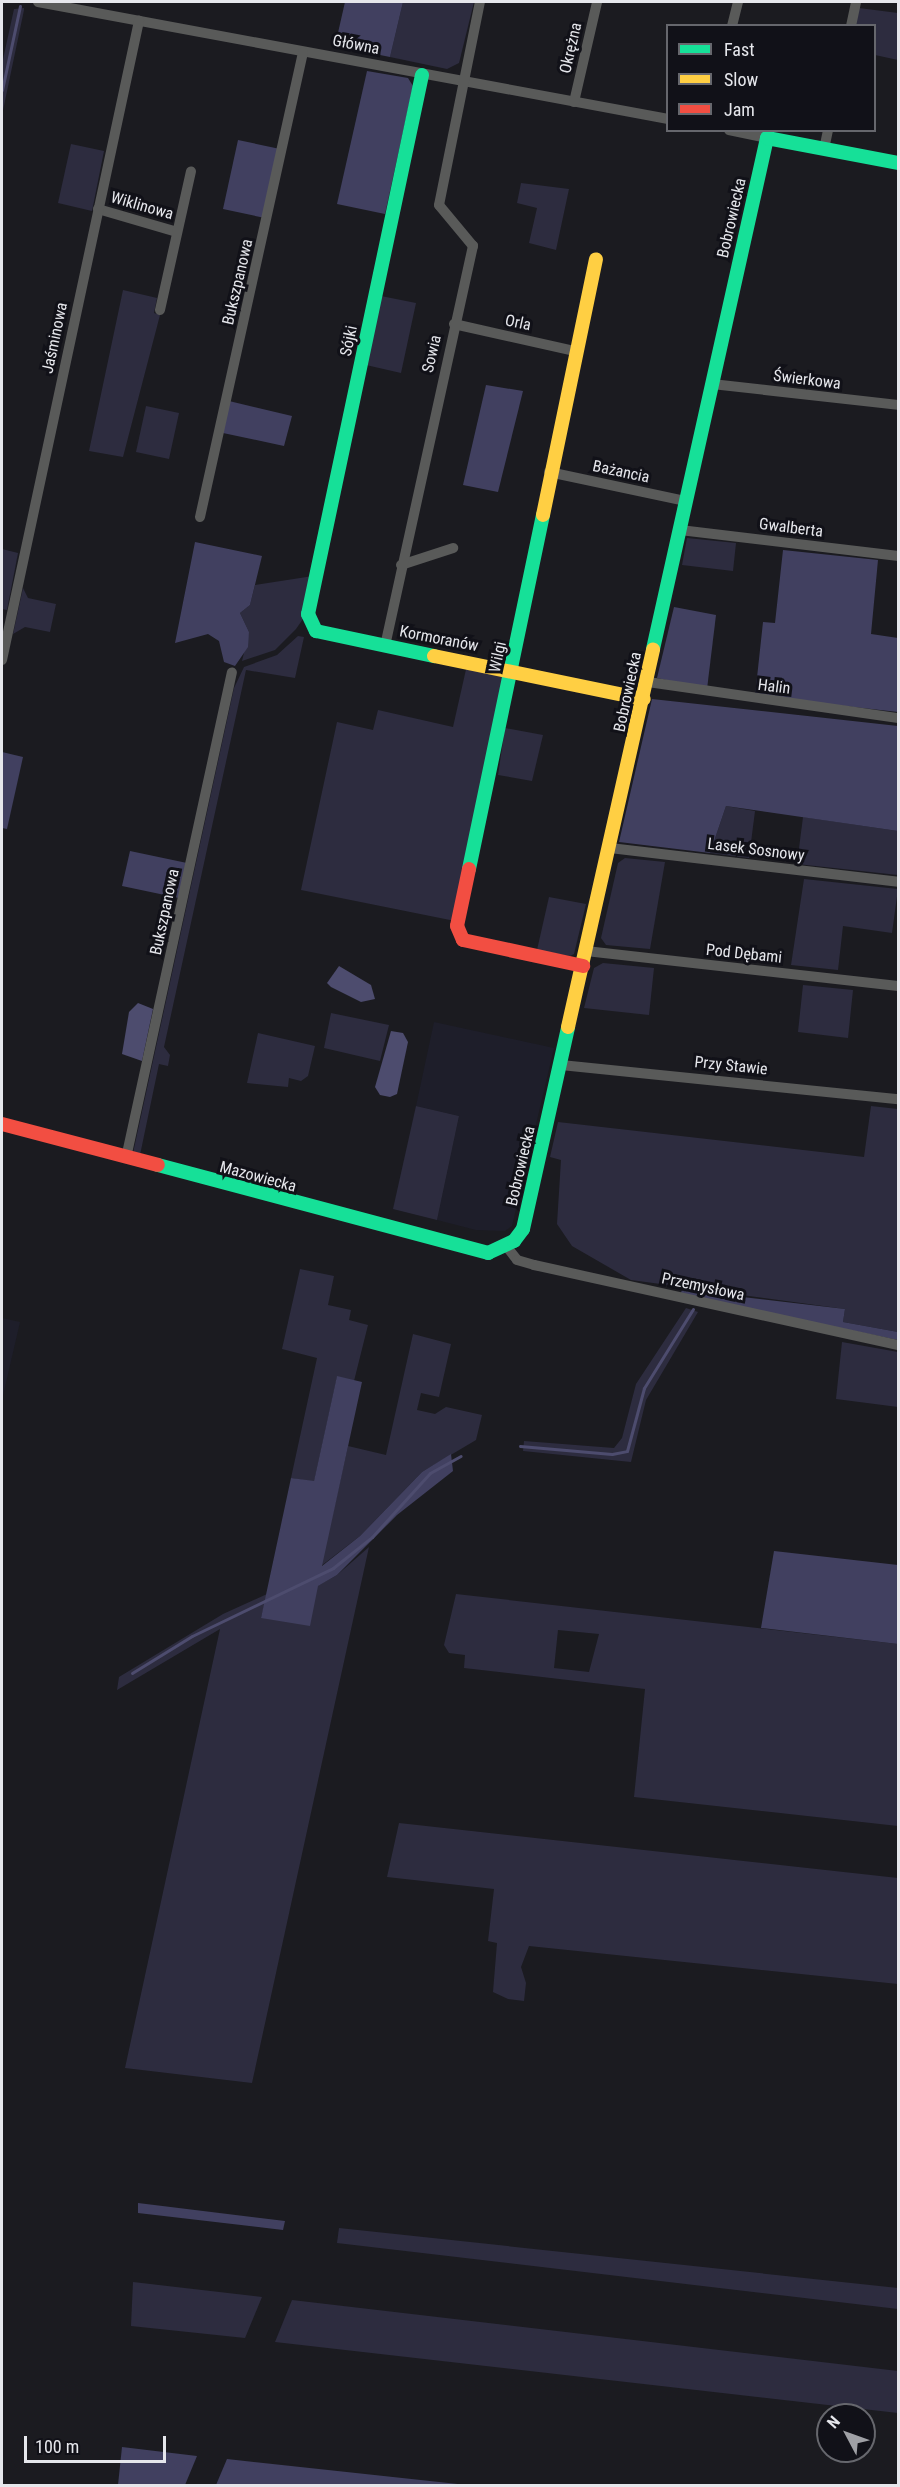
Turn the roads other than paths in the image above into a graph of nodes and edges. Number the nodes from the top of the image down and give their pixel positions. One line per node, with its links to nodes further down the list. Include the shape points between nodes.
1 (38, 2): 6 (street, Główna)
2 (480, 2): 11 (street)
3 (597, 2): 12 (street, Okrężna)
4 (738, 2): 7 (street)
5 (856, 2): 8 (street)
6 (139, 21): 9 (street, Główna); 20 (street, Jaśminowa)
7 (732, 24)
8 (850, 24)
9 (303, 52): 10 (street, Główna); 30 (street, Bukszpanowa)
10 (422, 75): 11 (street, Główna); 35 (street, Sójki)
11 (464, 82): 12 (street, Główna); 24 (street, Sowia, via 439,205 472,246)
12 (574, 102): 13 (street, Główna)
13 (666, 119)
14 (738, 132): 16 (street)
15 (828, 132): 17 (street)
16 (767, 138): 17 (street); 26 (street, Bobrowiecka)
17 (824, 149): 18 (street)
18 (898, 163)
19 (191, 171): 21 (street, Wiklinowa)
20 (98, 209): 21 (street, Wiklinowa); 37 (street, Jaśminowa)
21 (177, 232): 23 (street, Wiklinowa)
22 (596, 259): 25 (street, Wilgi)
23 (160, 310)
24 (454, 324): 25 (street, Orla); 34 (street, Sowia)
25 (575, 351): 28 (street, Wilgi)
26 (712, 384): 27 (street, Świerkowa); 29 (street, Bobrowiecka)
27 (898, 405)
28 (549, 472): 29 (street, Bażancia); 38 (street, Wilgi)
29 (686, 501): 31 (street, Bobrowiecka)
30 (200, 517)
31 (680, 530): 33 (street, Gwalberta); 40 (street, Bobrowiecka)
32 (453, 548): 34 (street)
33 (898, 556)
34 (401, 565): 36 (street, Sowia)
35 (308, 614): 36 (street, Kormoranów, via 316,631)
36 (385, 646): 38 (street, Kormoranów)
37 (2, 660)
38 (512, 671): 41 (street, Kormoranów); 46 (street, Wilgi, via 458,934 463,940)
39 (232, 672): 51 (street, Bukszpanowa)
40 (648, 682): 41 (street, Bobrowiecka); 42 (street, Halin)
41 (644, 699): 43 (street, Bobrowiecka)
42 (898, 718)
43 (610, 848): 44 (street, Lasek Sosnowy); 45 (street, Bobrowiecka)
44 (898, 882)
45 (586, 951): 46 (street, Bobrowiecka); 47 (street, Pod Dębami)
46 (583, 966): 48 (street, Bobrowiecka)
47 (898, 986)
48 (561, 1065): 49 (street, Przy Stawie); 52 (street, Bobrowiecka, via 525,1223)
49 (898, 1099)
50 (2, 1124): 51 (street, Mazowiecka)
51 (126, 1158): 52 (street, Mazowiecka, via 488,1253)
52 (507, 1247): 53 (street, Przemysłowa, via 517,1260 534,1265)
53 (898, 1345)

